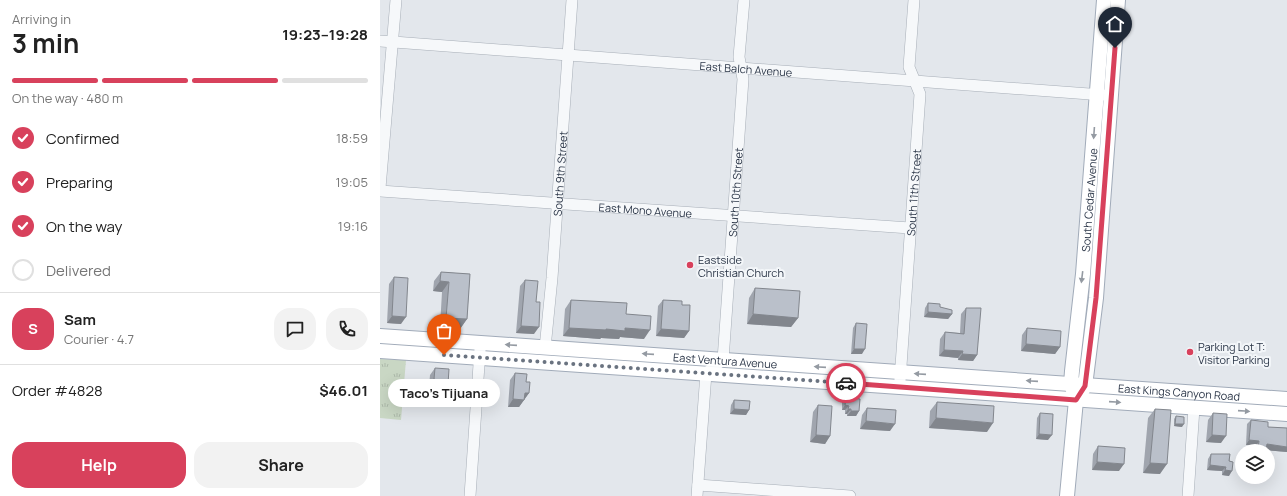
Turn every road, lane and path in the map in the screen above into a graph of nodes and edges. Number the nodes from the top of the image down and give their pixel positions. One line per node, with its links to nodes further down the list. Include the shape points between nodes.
1 (396, 0): 8 (street)
2 (572, 0): 9 (street, South 9th Street)
3 (744, 0): 10 (street, South 10th Street, via 739,57)
4 (914, 0): 11 (street, South 11th Street, via 908,67)
5 (1104, 0): 12 (main road, South Cedar Avenue)
6 (1118, 0): 13 (main road, South Cedar Avenue)
7 (380, 42): 8 (street, East Balch Avenue)
8 (393, 42): 9 (street, East Balch Avenue); 14 (street)
9 (568, 56): 10 (street, East Balch Avenue); 15 (street, South 9th Street)
10 (741, 68): 11 (street, East Balch Avenue); 16 (street, South 10th Street, via 743,79)
11 (914, 80): 12 (street, East Balch Avenue); 17 (street, South 11th Street, via 920,94)
12 (1097, 94): 13 (street, East Balch Avenue); 26 (main road, South Cedar Avenue, one-way to 26, via 1083,274)
13 (1111, 95): 27 (main road, South Cedar Avenue, via 1096,298)
14 (380, 189): 15 (street, East Mono Avenue)
15 (557, 203): 16 (street, East Mono Avenue); 20 (street, South 9th Street)
16 (733, 216): 17 (street, East Mono Avenue); 23 (street, South 10th Street)
17 (910, 228): 25 (street, South 11th Street)
18 (380, 336): 19 (main road, East Ventura Avenue)
19 (480, 343): 20 (main road, East Ventura Avenue, one-way to 19); 22 (street)
20 (545, 348): 23 (main road, East Ventura Avenue, one-way to 20)
21 (380, 351): 22 (main road, East Ventura Avenue)
22 (479, 358): 24 (main road, East Ventura Avenue); 34 (street)
23 (723, 360): 24 (street); 25 (main road, East Ventura Avenue, one-way to 23)
24 (706, 373): 28 (main road, East Ventura Avenue); 33 (street)
25 (900, 373): 26 (main road, East Ventura Avenue, one-way to 25); 28 (street, South 11th Street)
26 (1071, 384): 27 (main road, East Kings Canyon Road); 30 (main road, South Cedar Avenue)
27 (1085, 386): 29 (main road, East Kings Canyon Road); 30 (main road, South Cedar Avenue)
28 (899, 387): 30 (main road, East Ventura Avenue)
29 (1287, 399)
30 (1076, 400): 31 (main road, East Kings Canyon Road, one-way to 31); 36 (main road, South Cedar Avenue)
31 (1194, 408): 32 (main road, East Kings Canyon Road, one-way to 32); 37 (street)
32 (1287, 414)
33 (698, 491): 35 (street)
34 (470, 496)
35 (850, 496)
36 (1067, 496)
37 (1188, 496)

